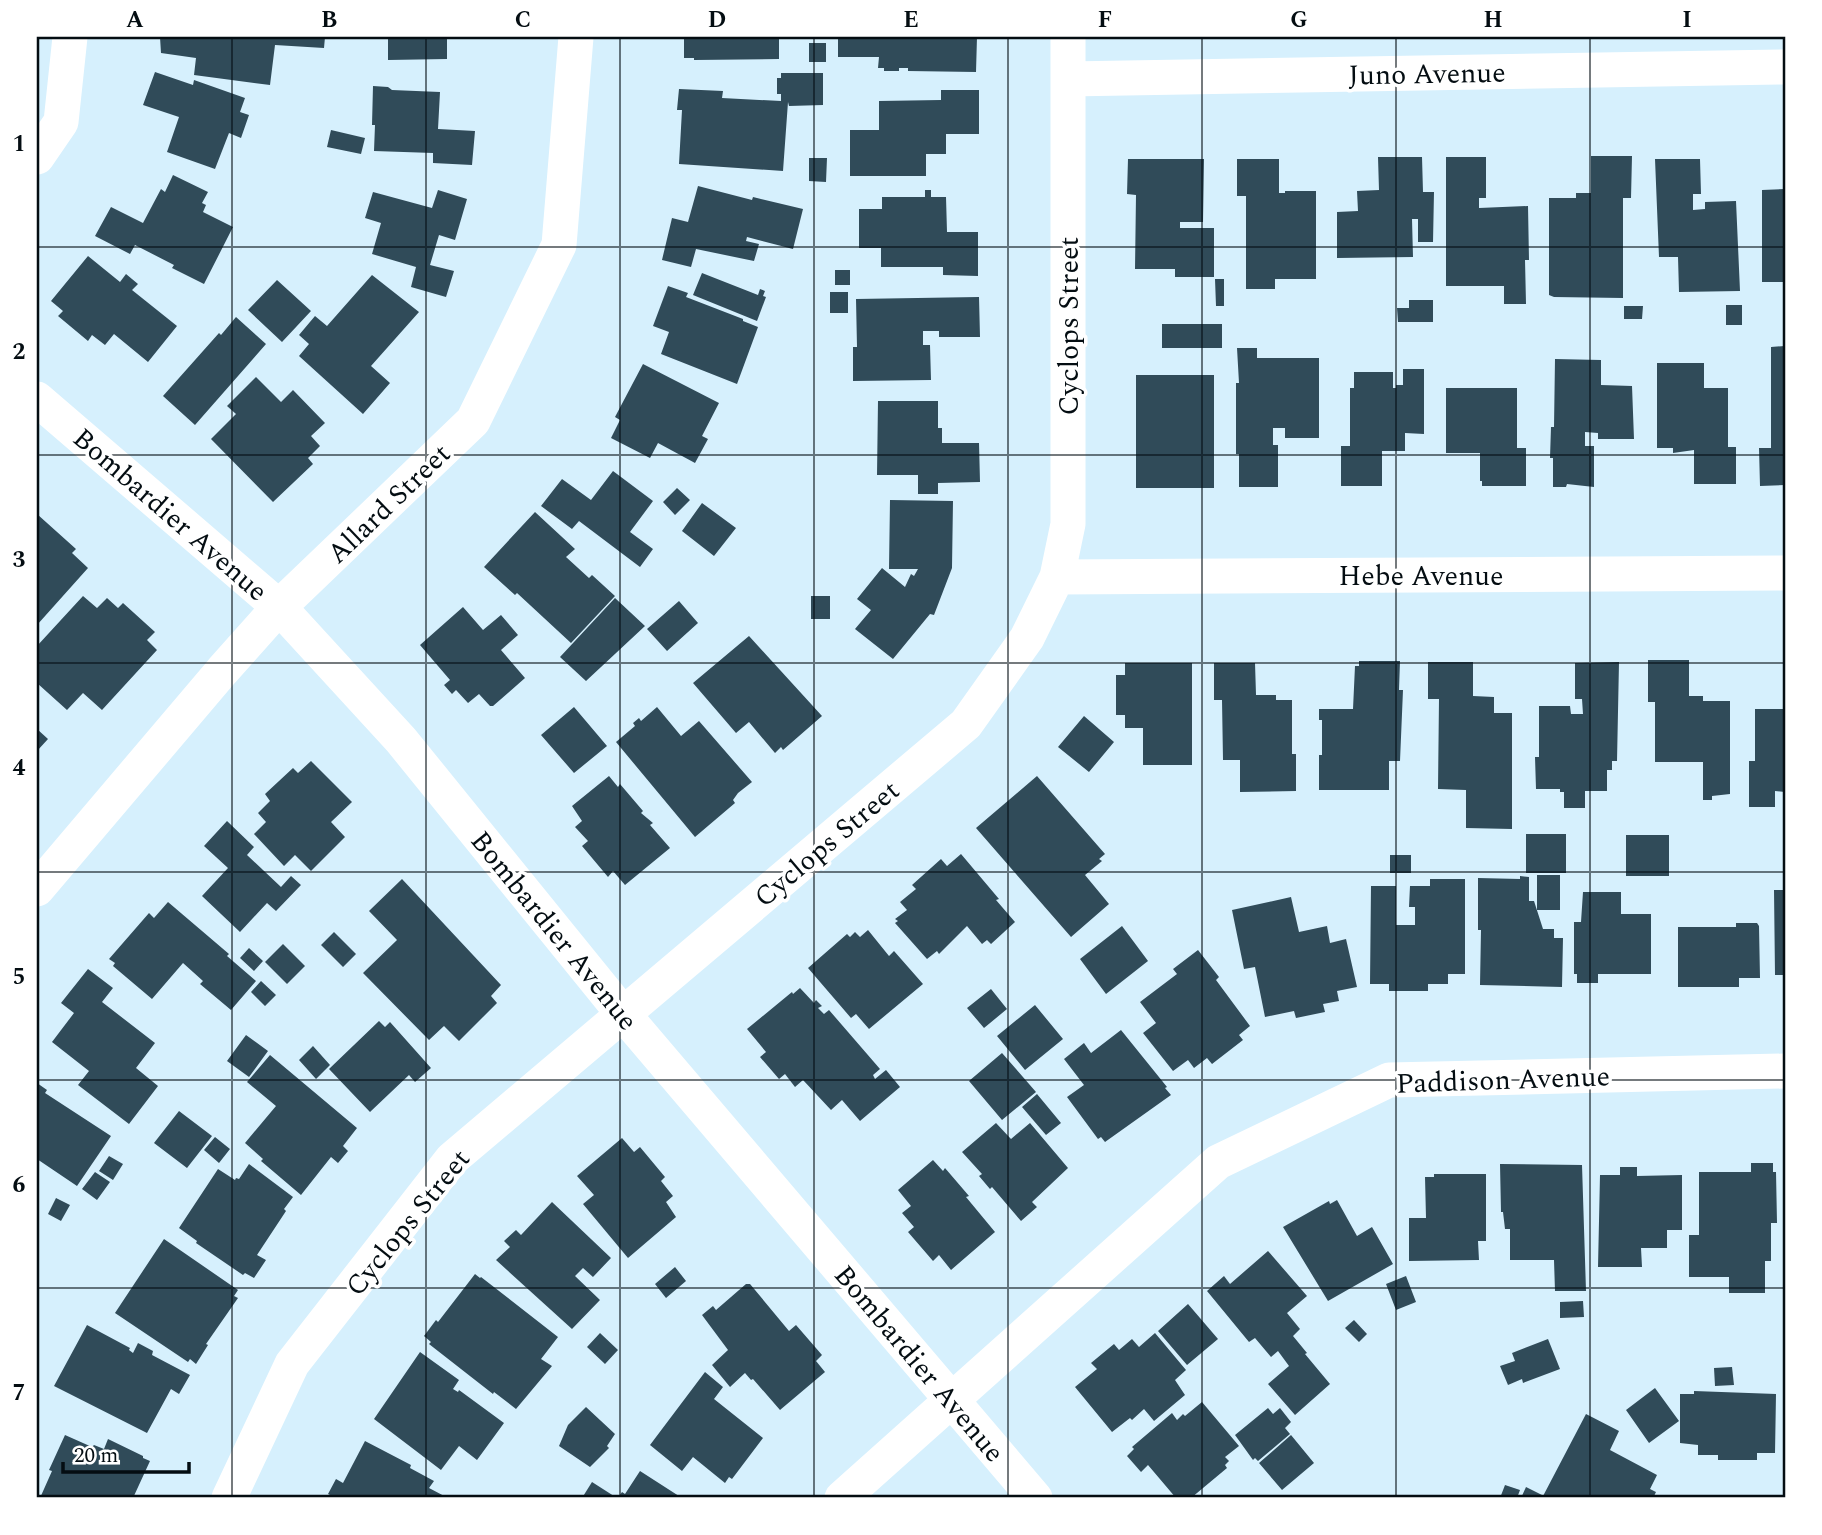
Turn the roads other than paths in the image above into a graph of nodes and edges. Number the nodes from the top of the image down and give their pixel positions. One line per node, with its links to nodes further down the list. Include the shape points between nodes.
1 (70, 37): 6 (street, via 61,122)
2 (576, 37): 10 (street, Allard Street, via 559,245 473,421)
3 (1068, 37): 5 (street, Cyclops Street)
4 (1785, 67): 5 (street, Juno Avenue)
5 (1068, 79): 9 (street, Cyclops Street, via 1068,524)
6 (37, 158)
7 (37, 399): 10 (street, Bombardier Avenue)
8 (1785, 573): 9 (street, Hebe Avenue)
9 (1057, 577): 12 (street, Cyclops Street, via 1027,638 966,724)
10 (279, 607): 11 (street, Allard Street); 12 (street, Bombardier Avenue, via 401,740)
11 (37, 889)
12 (624, 1015): 14 (street, Bombardier Avenue); 15 (street, Cyclops Street, via 452,1158 292,1364)
13 (1785, 1071): 14 (street, Paddison Avenue, via 1389,1080 1218,1162)
14 (950, 1399): 16 (street, Paddison Avenue); 17 (street, Bombardier Avenue)
15 (229, 1498)
16 (842, 1498)
17 (1035, 1498)

